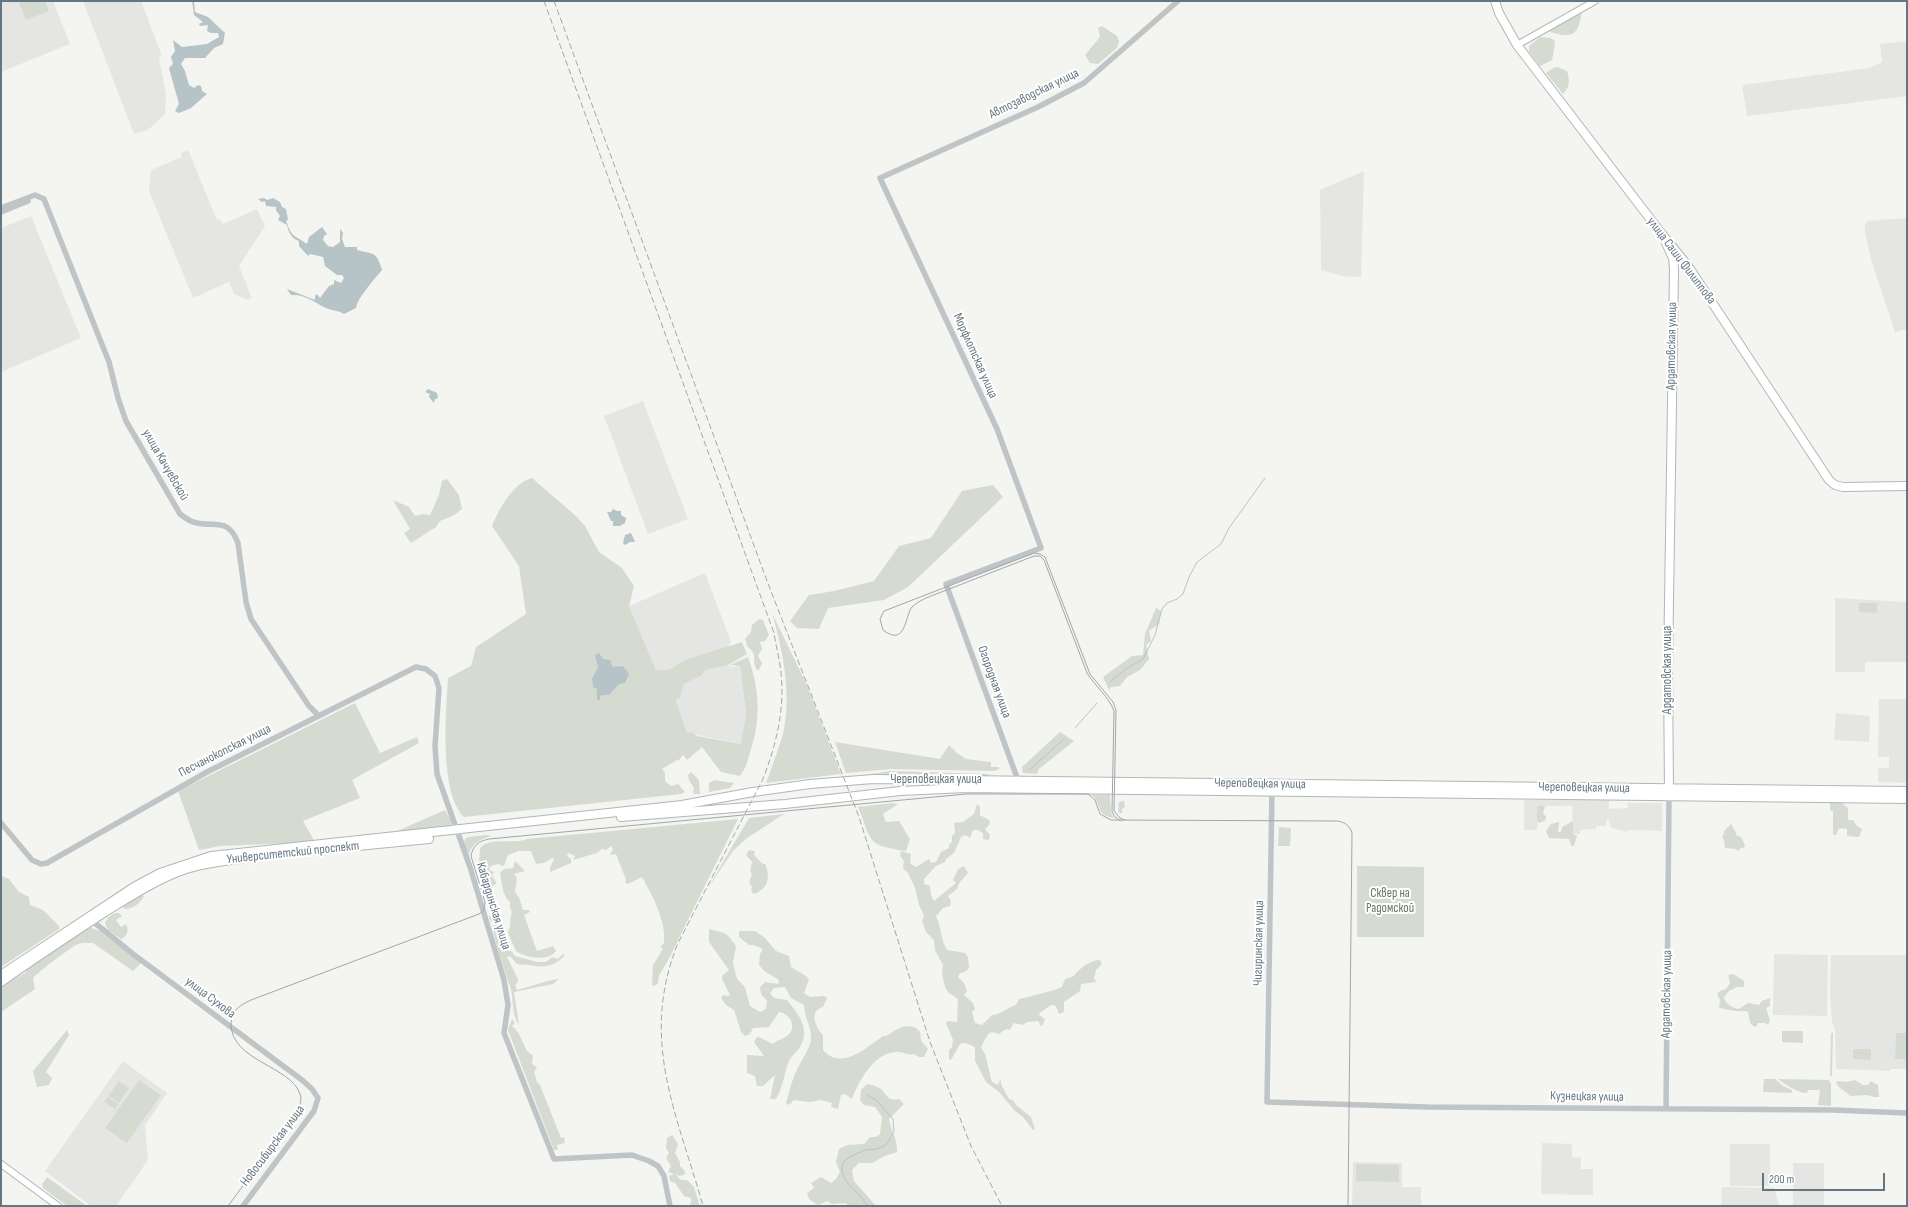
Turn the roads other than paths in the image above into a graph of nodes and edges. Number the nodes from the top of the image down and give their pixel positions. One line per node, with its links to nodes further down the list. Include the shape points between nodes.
1 (1178, 1): 5 (street, Автозаводская улица, via 1084,83 1031,110)
2 (1495, 1): 4 (highway, улица Саши Филиппова, via 1502,19)
3 (1595, 1): 4 (main road)
4 (1518, 45): 9 (highway, улица Саши Филиппова)
5 (880, 178): 13 (street, Морфлотская улица, via 997,429 1041,548)
6 (37, 196): 7 (street); 8 (street); 15 (street, улица Качуевской, via 45,201 109,362 126,421 180,514 197,523 222,524 235,535 251,620 309,706)
7 (1, 208)
8 (1, 212)
9 (1661, 233): 10 (highway, улица Саши Филиппова); 11 (highway, Ардатовская улица, via 1673,258)
10 (1686, 264): 11 (highway, via 1680,263); 12 (highway, улица Саши Филиппова, via 1825,474 1835,484 1843,487)
11 (1674, 269): 20 (highway, Ардатовская улица, via 1668,668)
12 (1907, 486)
13 (946, 584): 17 (street, Огородная улица)
14 (416, 667): 15 (street, Песчанокопская улица); 25 (street, Кабардинская улица, via 435,676 439,688 435,746 437,774)
15 (319, 716): 24 (street, Песчанокопская улица, via 195,778 47,863 41,864 32,860)
16 (878, 779): 17 (highway, Череповецкая улица); 21 (highway, via 881,791); 23 (highway, Череповецкая улица, via 810,784)
17 (1019, 784): 18 (highway, Череповецкая улица); 21 (highway, Череповецкая улица, via 900,791)
18 (1272, 788): 20 (highway, Череповецкая улица); 30 (street, Чигиринская улица)
19 (1907, 791): 20 (highway, Череповецкая улица)
20 (1669, 793): 22 (highway, Череповецкая улица); 31 (street, Ардатовская улица)
21 (869, 796): 23 (highway, Череповецкая улица)
22 (1907, 799)
23 (616, 815): 25 (highway, Университетский проспект)
24 (1, 823)
25 (458, 833): 26 (highway, Университетский проспект, via 346,840 212,856 160,873); 36 (street, Кабардинская улица, via 504,980 508,1005 504,1033 554,1159 632,1155 649,1161 658,1166 664,1176)
26 (90, 918): 27 (highway, Университетский проспект); 28 (highway, Университетский проспект); 29 (street, улица Сухова, via 133,954 302,1080)
27 (1, 975)
28 (1, 982)
29 (318, 1098): 35 (street, Новосибирская улица, via 314,1111)
30 (1267, 1102): 31 (street, Кузнецкая улица, via 1427,1107)
31 (1666, 1109): 32 (street, Кузнецкая улица)
32 (1907, 1113)
33 (1, 1164): 34 (main road)
34 (58, 1206)
35 (243, 1206)
36 (670, 1206)

